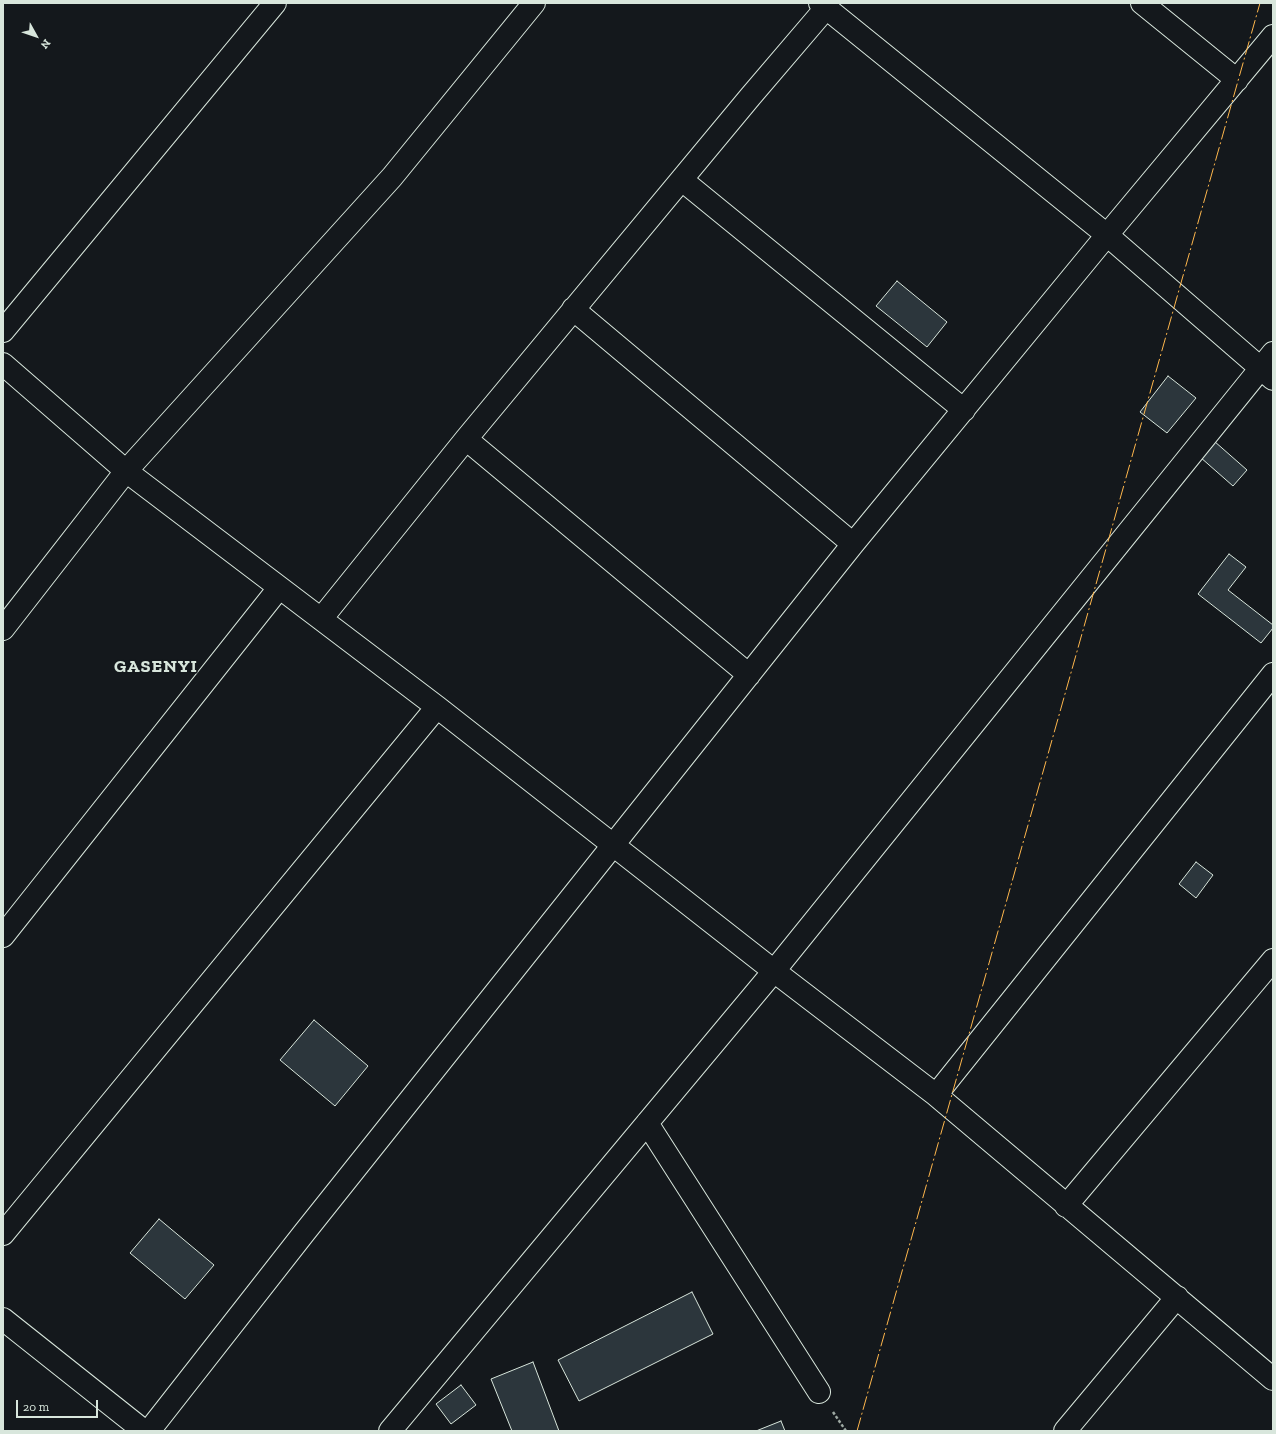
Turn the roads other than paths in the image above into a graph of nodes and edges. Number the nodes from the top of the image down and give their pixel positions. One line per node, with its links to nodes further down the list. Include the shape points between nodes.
1 (275, 3): 10 (street)
2 (534, 3): 15 (street, via 392,177)
3 (1142, 3): 6 (street)
4 (823, 5): 7 (street); 8 (street)
5 (1273, 36): 6 (street)
6 (1237, 80): 8 (street)
7 (682, 180): 9 (street); 13 (street)
8 (1107, 235): 12 (street); 13 (street)
9 (573, 309): 14 (street); 16 (street)
10 (3, 331)
11 (3, 364): 15 (street)
12 (1269, 367): 26 (street)
13 (964, 410): 16 (street)
14 (466, 439): 18 (street); 21 (street)
15 (126, 471): 17 (street); 19 (street)
16 (853, 544): 21 (street)
17 (279, 588): 18 (street); 24 (street)
18 (321, 619): 22 (street)
19 (3, 630)
20 (1273, 674): 27 (street)
21 (749, 675): 23 (street)
22 (437, 707): 23 (street); 30 (street)
23 (613, 845): 26 (street); 36 (street)
24 (3, 936)
25 (1273, 960): 29 (street)
26 (774, 971): 27 (street); 28 (street)
27 (936, 1095): 29 (street)
28 (647, 1123): 34 (street); 37 (street)
29 (1066, 1206): 31 (street)
30 (3, 1234)
31 (1176, 1297): 33 (street); 38 (street)
32 (3, 1319): 35 (street)
33 (1273, 1379)
34 (819, 1392)
35 (144, 1431)
36 (149, 1431)
37 (390, 1431)
38 (1065, 1431)

